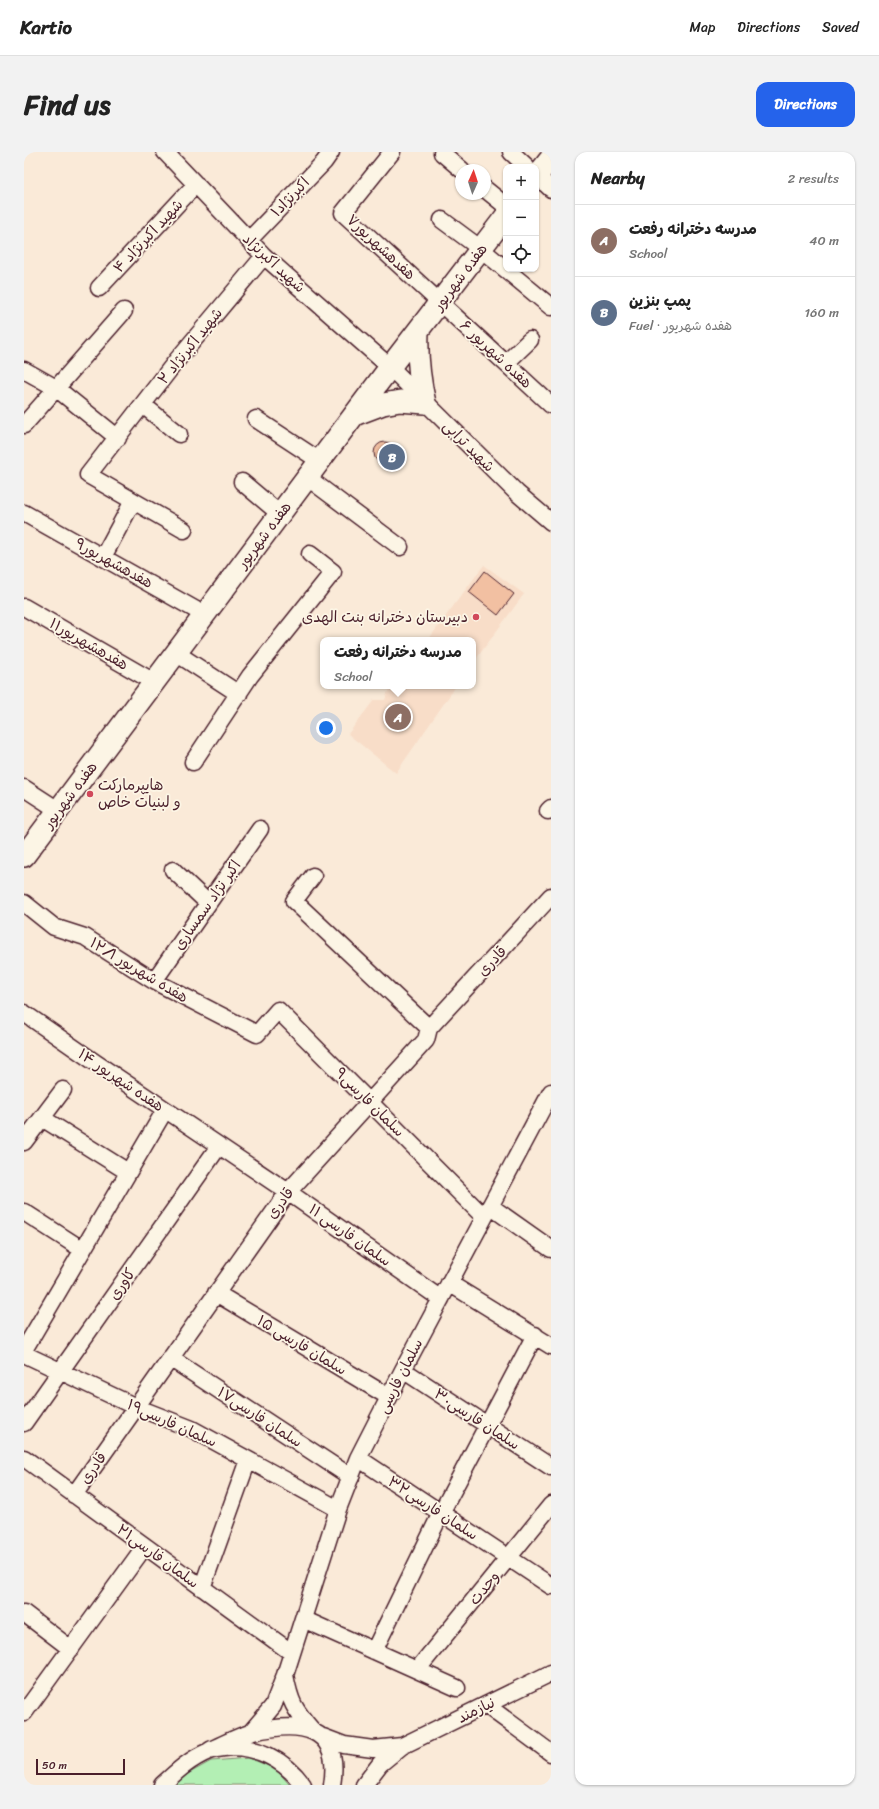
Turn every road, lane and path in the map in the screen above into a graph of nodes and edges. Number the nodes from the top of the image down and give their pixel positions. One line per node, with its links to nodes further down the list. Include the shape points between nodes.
1 (165, 152): 10 (street, شهید اکبرنژاد)
2 (331, 152): 15 (street, اکبرنژاد۱)
3 (392, 152): 19 (street, هفدهشهریور۷, via 343,213)
4 (511, 152): 8 (street)
5 (442, 153): 7 (street)
6 (551, 158): 9 (main road)
7 (455, 164)
8 (523, 164)
9 (539, 174)
10 (196, 184): 15 (street, شهید اکبرنژاد); 18 (street, شهید اکبرنژاد ۴)
11 (491, 194): 12 (street)
12 (503, 204)
13 (442, 220): 16 (street)
14 (503, 220): 16 (main road, هفده شهریور)
15 (249, 240): 17 (street, شهید اکبرنژاد)
16 (481, 249): 19 (main road, هفده شهریور); 20 (street)
17 (264, 256): 25 (street, شهید اکبرنژاد); 29 (street, شهید اکبرنژاد ۲)
18 (99, 288)
19 (440, 302): 22 (main road, هفده شهریور); 24 (street, هفده شهریور ۶)
20 (551, 307)
21 (124, 311): 27 (street)
22 (418, 331): 25 (main road, هفده شهریور); 28 (main road, via 417,355)
23 (530, 340): 24 (street)
24 (506, 363): 30 (street, هفده شهریور ۶)
25 (390, 367): 28 (street, شهید ترابی); 31 (main road, هفده شهریور)
26 (24, 370): 27 (street)
27 (56, 388): 33 (street); 35 (street)
28 (426, 403): 31 (main road, via 400,401 383,404); 42 (street, شهید ترابی, via 517,493)
29 (143, 405): 34 (street); 35 (street, شهید اکبرنژاد ۲)
30 (551, 405)
31 (354, 415): 36 (main road, هفده شهریور)
32 (256, 418): 36 (street)
33 (24, 425)
34 (179, 434)
35 (118, 438): 39 (street, شهید اکبرنژاد ۲, via 88,475)
36 (320, 461): 37 (main road, هفده شهریور)
37 (308, 478): 41 (main road, هفده شهریور); 44 (street)
38 (242, 482): 41 (street)
39 (133, 501): 43 (street); 46 (street)
40 (24, 512): 46 (street, هفدهشهریور۹)
41 (280, 514): 48 (main road, هفده شهریور)
42 (551, 522)
43 (184, 530)
44 (400, 547)
45 (310, 554): 51 (street, via 333,572 250,676)
46 (103, 557): 48 (street, هفدهشهریور۹)
47 (24, 607): 50 (street, هفدهشهریور۱۱)
48 (205, 614): 49 (main road, هفده شهریور)
49 (176, 653): 50 (main road, هفده شهریور); 51 (street)
50 (154, 682): 54 (main road, هفده شهریور)
51 (239, 694): 52 (street)
52 (193, 762)
53 (24, 788): 54 (street)
54 (58, 810): 56 (main road, هفده شهریور)
55 (260, 829): 61 (street, اکبر نژاد سمساری)
56 (24, 856)
57 (173, 870): 61 (street)
58 (313, 876): 64 (street, via 294,901)
59 (551, 896): 64 (street, قادری)
60 (24, 902): 62 (street, هفده شهریور ۱۲/۱, via 54,927 85,938)
61 (208, 903): 62 (street, اکبر نژاد سمساری)
62 (154, 981): 65 (street, هفده شهریور ۱۲/۱)
63 (24, 1013): 70 (street, هفده شهریور ۱۴)
64 (429, 1028): 68 (street, قادری, via 426,1040)
65 (257, 1034): 68 (street, سلمان فارسی۹, via 278,1010)
66 (63, 1090): 71 (street)
67 (551, 1092): 69 (street, سلمان فارسی)
68 (370, 1102): 75 (street, قادری); 76 (street, سلمان فارسی۹)
69 (547, 1109): 76 (street, سلمان فارسی)
70 (165, 1110): 73 (street, هفده شهریور ۱۴); 74 (street)
71 (42, 1118): 72 (street); 74 (street)
72 (26, 1134)
73 (219, 1146): 75 (street, سلمان فارسی ۱۱); 90 (street, کاوری)
74 (128, 1172): 79 (street)
75 (288, 1192): 81 (street, قادری); 82 (street, سلمان فارسی ۱۱)
76 (487, 1211): 78 (street, سلمان فارسی۹); 80 (street, سلمان فارسی)
77 (24, 1212): 79 (street)
78 (551, 1249)
79 (83, 1250): 83 (street)
80 (449, 1283): 82 (street, سلمان فارسی); 84 (street)
81 (216, 1293): 88 (street, قادری); 91 (street, سلمان فارسی ۱۵)
82 (441, 1299): 89 (street, سلمان فارسی)
83 (30, 1324): 86 (street)
84 (535, 1335): 85 (street); 94 (street)
85 (551, 1346)
86 (24, 1350)
87 (24, 1354): 90 (street, سلمان فارسی۱۹)
88 (170, 1358): 92 (street, قادری); 99 (street, سلمان فارسی۱۷)
89 (403, 1370): 91 (street, سلمان فارسی); 94 (street, سلمان فارسی۳۰)
90 (60, 1371): 92 (street, سلمان فارسی۱۹); 93 (street, کاوری)
91 (389, 1397): 96 (street, سلمان فارسی)
92 (136, 1407): 97 (street, سلمان فارسی۱۹, via 192,1429); 100 (street, قادری)
93 (24, 1422)
94 (487, 1425): 98 (street, سلمان فارسی۳۰); 103 (street)
95 (24, 1458): 100 (street, سلمان فارسی۲۱)
96 (358, 1458): 99 (street, سلمان فارسی); 103 (street, سلمان فارسی۳۲)
97 (248, 1460): 102 (street, سلمان فارسی۱۹); 107 (street)
98 (551, 1467)
99 (351, 1476): 102 (street, سلمان فارسی)
100 (74, 1495): 104 (street, سلمان فارسی۲۱)
101 (551, 1505): 105 (street, وحدت)
102 (338, 1509): 109 (street, سلمان فارسی)
103 (441, 1513): 105 (street, سلمان فارسی۳۲); 111 (street)
104 (145, 1546): 107 (street, سلمان فارسی۲۱); 110 (street)
105 (509, 1558): 106 (street, سلمان فارسی۳۲); 113 (street, وحدت)
106 (551, 1586)
107 (202, 1588): 112 (street, سلمان فارسی۲۱)
108 (24, 1612): 110 (street)
109 (303, 1619): 111 (street); 112 (street, سلمان فارسی)
110 (71, 1649): 118 (street)
111 (374, 1651): 113 (street)
112 (292, 1653): 115 (street, سلمان فارسی)
113 (417, 1670): 116 (street)
114 (551, 1674): 117 (street, نیازمند)
115 (285, 1675): 119 (street, سلمان فارسی, via 273,1706); 120 (street, via 289,1695 297,1713)
116 (457, 1688)
117 (486, 1705): 121 (street, نیازمند); 123 (street)
118 (24, 1714)
119 (251, 1732): 120 (street, via 299,1728); 122 (street)
120 (318, 1734): 121 (street, via 344,1745 373,1749); 126 (street, via 329,1747 332,1757)
121 (402, 1746): 127 (street, via 380,1764)
122 (210, 1750): 124 (street, via 182,1766); 125 (street, via 234,1747 261,1752 284,1764)
123 (551, 1753)
124 (162, 1785)
125 (303, 1785)
126 (332, 1785)
127 (364, 1785)

